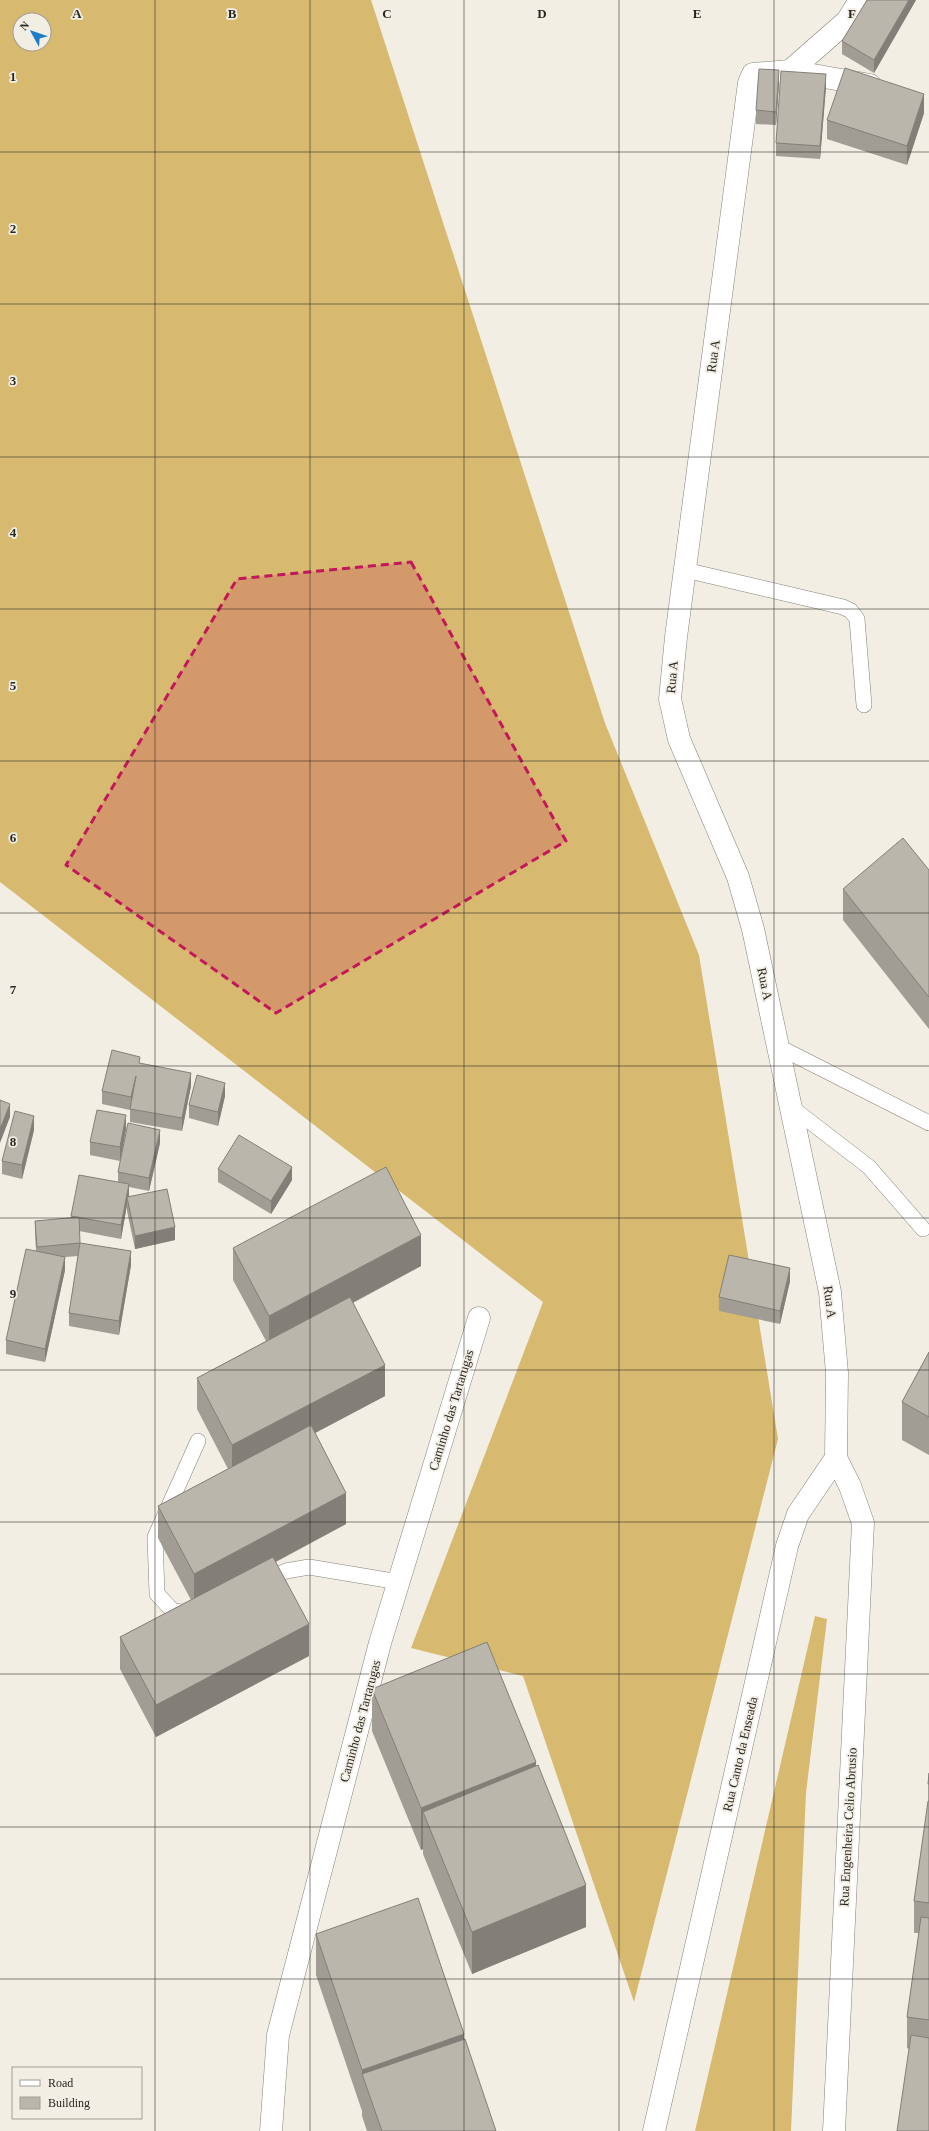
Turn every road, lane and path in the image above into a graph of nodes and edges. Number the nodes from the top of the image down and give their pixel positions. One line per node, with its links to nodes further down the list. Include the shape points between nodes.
1 (860, 0): 2 (street, via 847,20)
2 (790, 71): 3 (street, Rua A); 4 (street, Rua A, via 753,74 749,83)
3 (892, 88)
4 (685, 570): 5 (lane, via 843,607 851,612 857,619); 6 (street, Rua A, via 670,699 679,739 738,877 754,929)
5 (864, 705)
6 (778, 1047): 7 (street, Rua A); 8 (lane)
7 (791, 1107): 9 (lane, via 869,1167); 12 (street, Rua A, via 830,1292 837,1373)
8 (929, 1123)
9 (923, 1229)
10 (480, 1318): 13 (street, Caminho das Tartarugas)
11 (198, 1441): 15 (lane, via 155,1537 157,1594 173,1611 188,1614)
12 (836, 1458): 17 (street, Rua Canto da Enseada, via 798,1514 787,1546); 18 (street, Rua Engenheira Celio Abrusio, via 850,1486 862,1523)
13 (399, 1582): 14 (lane, via 309,1567 286,1571); 16 (street, Caminho das Tartarugas, via 380,1643 278,2035)
14 (251, 1586)
15 (202, 1608)
16 (271, 2131)
17 (654, 2131)
18 (834, 2131)

